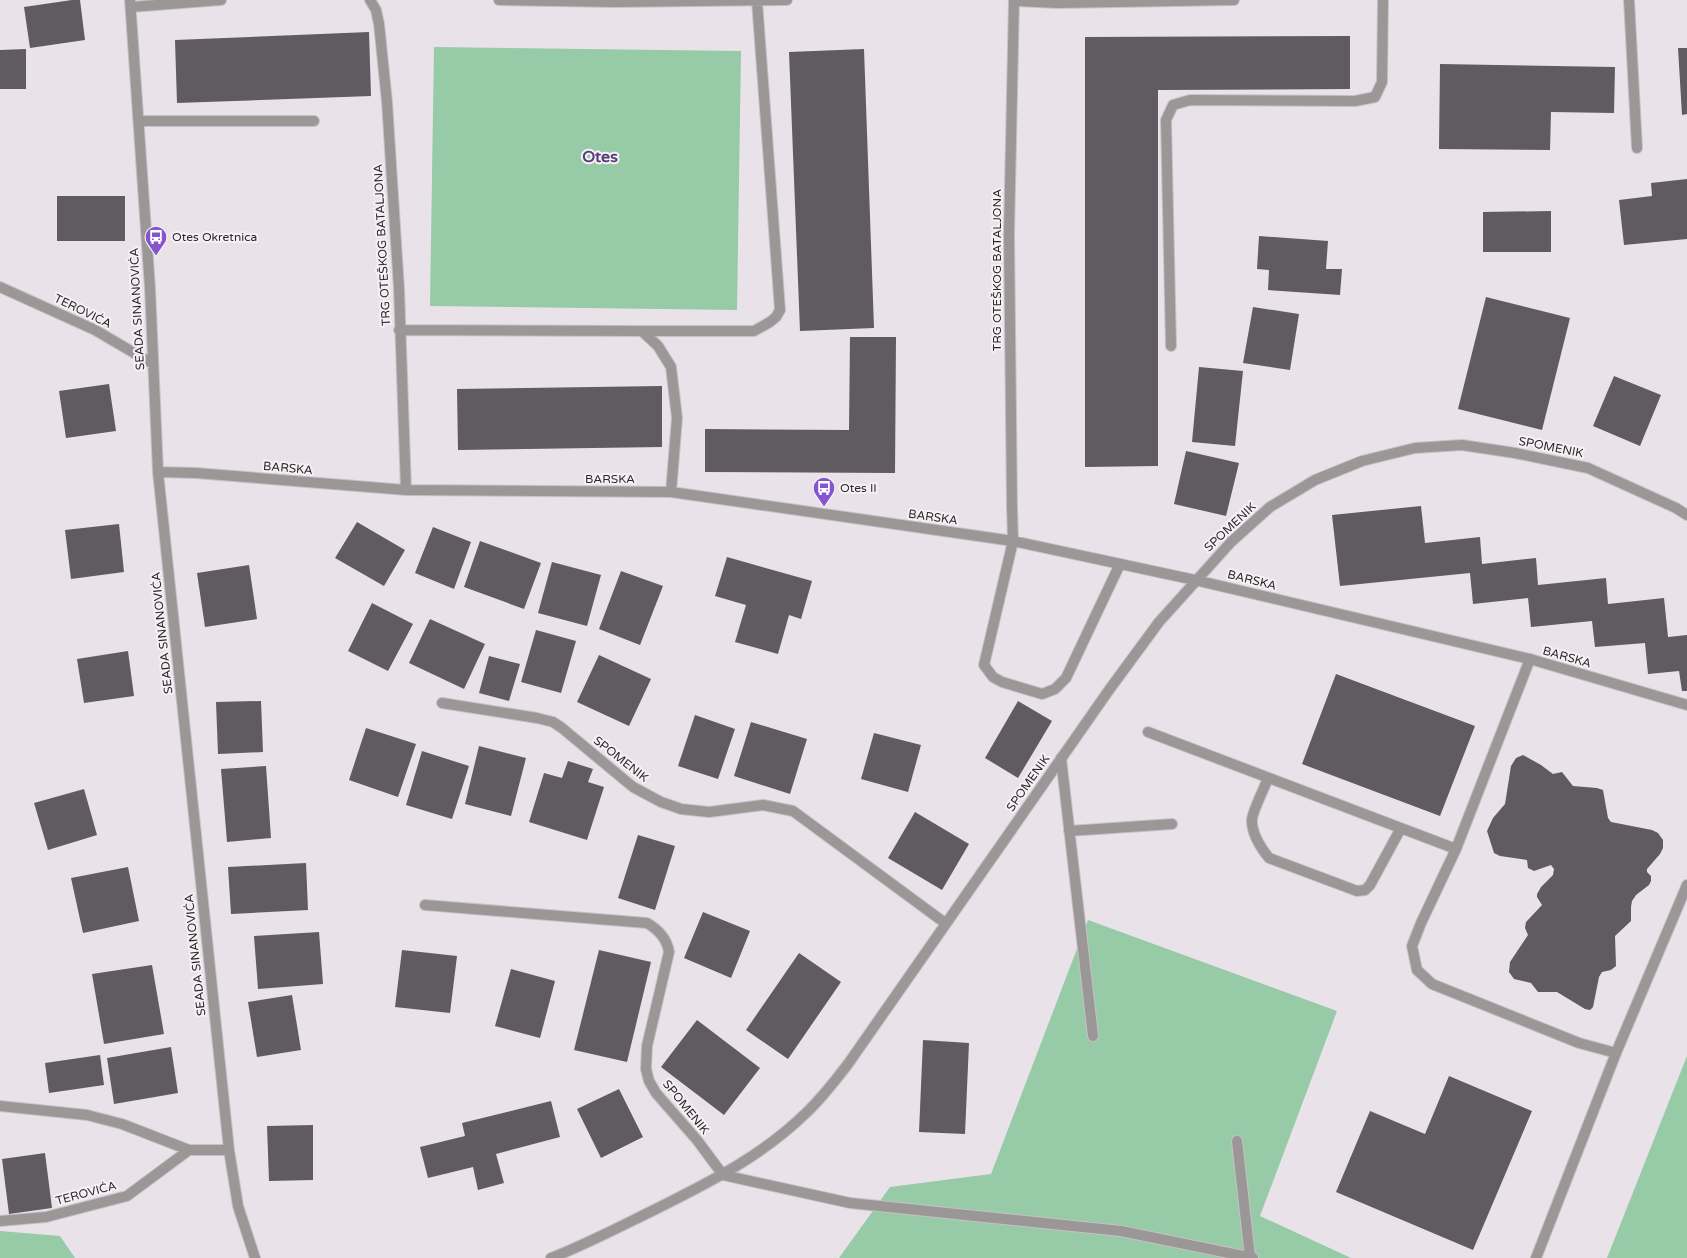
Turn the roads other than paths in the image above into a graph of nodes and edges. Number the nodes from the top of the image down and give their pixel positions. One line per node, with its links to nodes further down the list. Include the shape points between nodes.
1 (221, 0): 12 (street)
2 (370, 0): 17 (street, TRG OTEŠKOG BATALJONA, via 376,10 379,24 387,102 399,289)
3 (499, 0): 4 (street)
4 (517, 0): 10 (street)
5 (787, 0): 11 (street)
6 (1014, 0): 7 (street, via 1058,3); 25 (street, TRG OTEŠKOG BATALJONA, via 1009,234)
7 (1234, 0)
8 (1383, 0): 19 (street, via 1382,82 1375,97 1356,101 1190,100 1173,105 1166,120)
9 (1629, 0): 15 (street)
10 (659, 1): 11 (street)
11 (757, 1): 18 (street, via 780,310 770,322 754,331)
12 (130, 4): 13 (street, SEADA SINANOVIĆA)
13 (139, 121): 14 (street); 20 (street, SEADA SINANOVIĆA)
14 (314, 121)
15 (1637, 148)
16 (0, 287): 20 (street, TEROVIĆA, via 96,330)
17 (399, 330): 18 (street); 22 (street, TRG OTEŠKOG BATALJONA)
18 (642, 331): 23 (street, via 658,346 671,367 677,418)
19 (1171, 346)
20 (153, 364): 21 (street, SEADA SINANOVIĆA)
21 (158, 472): 22 (street, BARSKA); 46 (street, SEADA SINANOVIĆA)
22 (406, 490): 23 (street, BARSKA)
23 (671, 492): 25 (street, BARSKA)
24 (1687, 515): 27 (street, SPOMENIK, via 1588,468 1462,445 1415,448 1362,461 1315,480 1270,507 1231,542)
25 (1013, 541): 26 (street, BARSKA); 26 (street, TRG OTEŠKOG BATALJONA, via 984,665 1002,682 1042,694 1055,689 1066,678)
26 (1120, 564): 27 (street, BARSKA)
27 (1195, 580): 28 (street, BARSKA); 32 (street, SPOMENIK, via 1159,622)
28 (1530, 660): 30 (street, BARSKA); 37 (street)
29 (442, 703): 40 (street, SPOMENIK, via 553,722 633,787 681,809 709,812 763,805 793,811)
30 (1687, 705)
31 (1148, 732): 33 (street)
32 (1061, 758): 36 (street); 40 (street, SPOMENIK)
33 (1268, 778): 35 (street); 35 (street, via 1252,819 1260,848 1269,858 1357,891 1365,890 1370,886)
34 (1172, 824): 36 (street)
35 (1401, 828): 37 (street)
36 (1069, 831): 41 (street)
37 (1456, 850): 42 (street, via 1412,946 1417,970 1432,984 1579,1043)
38 (1687, 885): 42 (street)
39 (425, 905): 47 (street, SPOMENIK, via 647,923 658,931 665,940 669,952 647,1046 646,1069 649,1081)
40 (945, 923): 47 (street, SPOMENIK, via 828,1090 807,1113 774,1140)
41 (1093, 1036)
42 (1616, 1053): 52 (street)
43 (0, 1106): 45 (street, via 87,1115 122,1124)
44 (1237, 1141): 51 (street)
45 (189, 1150): 46 (street); 48 (street, TEROVIĆA, via 127,1196 46,1217)
46 (228, 1150): 49 (street, SEADA SINANOVIĆA, via 238,1206)
47 (723, 1175): 50 (street, SPOMENIK, via 616,1229); 51 (street, via 850,1203 1121,1231)
48 (0, 1221)
49 (255, 1258)
50 (551, 1258)
51 (1252, 1258)
52 (1536, 1258)

